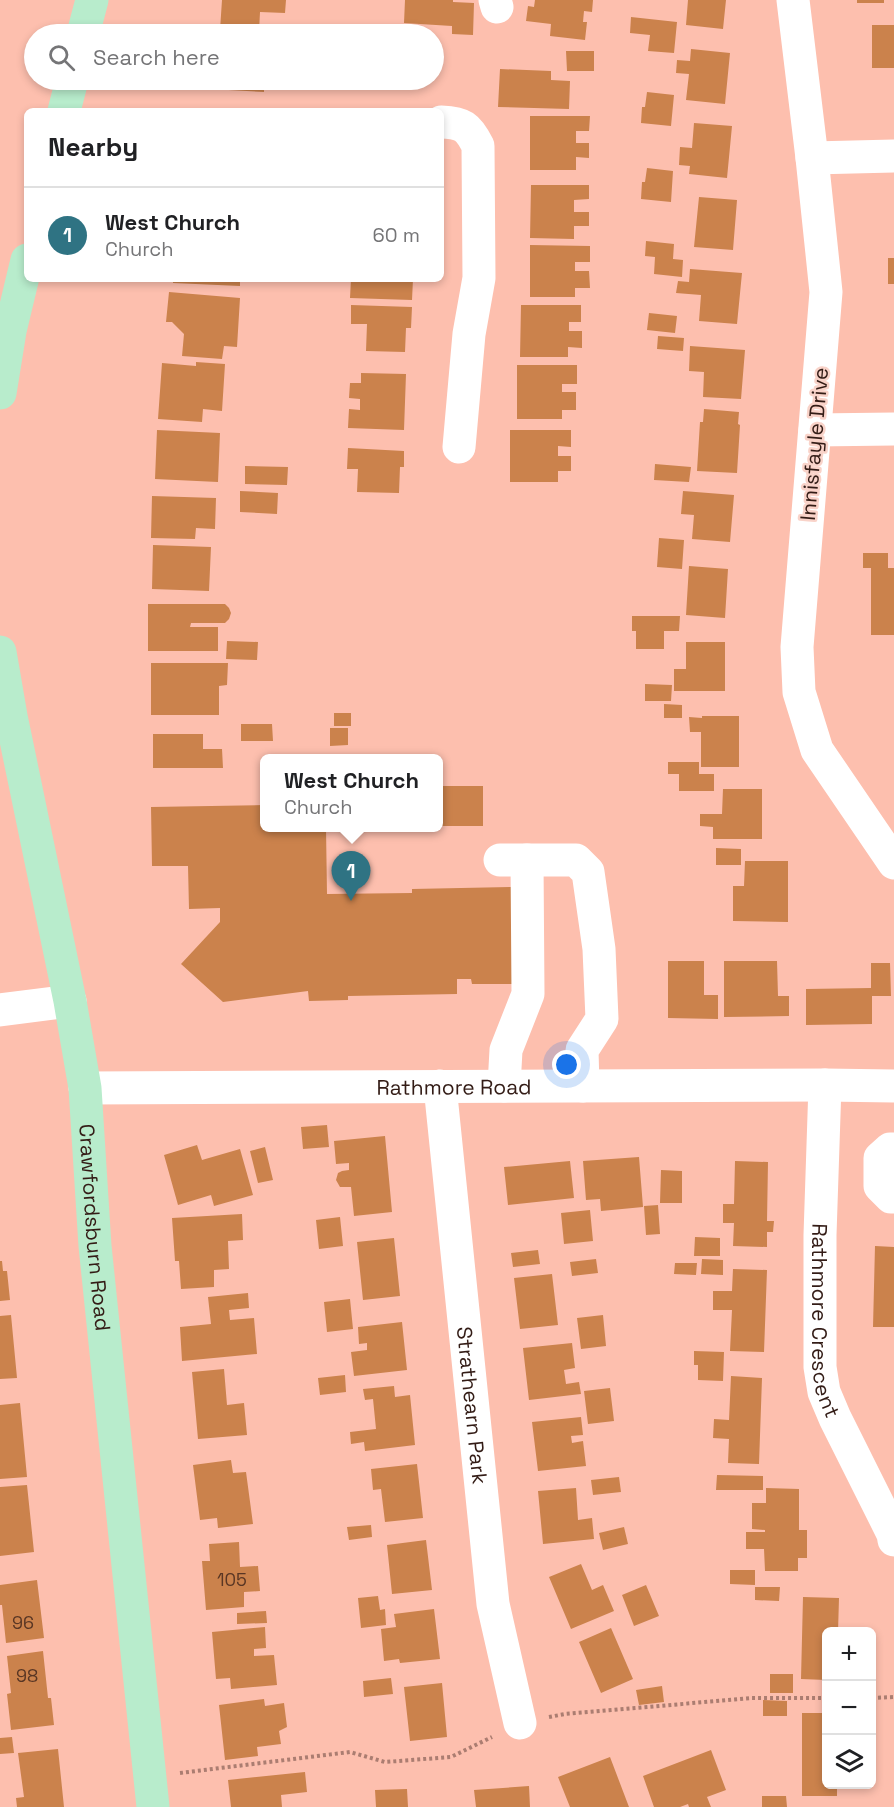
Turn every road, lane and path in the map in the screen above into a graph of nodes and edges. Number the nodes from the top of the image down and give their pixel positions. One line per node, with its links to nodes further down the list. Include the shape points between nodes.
1 (92, 0): 3 (main road)
2 (793, 0): 8 (street, Innisfayle Drive)
3 (86, 24)
4 (69, 90): 5 (main road)
5 (65, 108)
6 (444, 122): 13 (street, via 457,122 471,133 478,146 479,278 468,333)
7 (894, 156): 8 (street)
8 (812, 158): 12 (street, Innisfayle Drive, via 826,292)
9 (24, 272): 10 (main road, via 9,331)
10 (0, 393)
11 (894, 429): 12 (street)
12 (815, 430): 15 (street, Innisfayle Drive, via 797,647 799,692 817,750)
13 (459, 447)
14 (0, 652): 16 (main road, Crawfordsburn Road)
15 (894, 863)
16 (70, 1001): 17 (street); 23 (main road, Crawfordsburn Road)
17 (0, 1010)
18 (825, 1085): 21 (street, Rathmore Road); 22 (street, Rathmore Road); 26 (street, Rathmore Crescent, via 820,1367 824,1392 835,1418)
19 (440, 1086): 20 (street, Rathmore Road); 23 (street, Rathmore Road); 30 (street, Strathearn Park, via 493,1604)
20 (504, 1086): 21 (street, Rathmore Road); 21 (street, via 506,1050 528,994 513,860 576,860 588,872 599,949 602,1019 582,1050)
21 (583, 1086)
22 (894, 1086)
23 (85, 1088): 31 (main road, Crawfordsburn Road, via 95,1246)
24 (894, 1149): 25 (street, via 880,1158 880,1186)
25 (894, 1197)
26 (894, 1540)
27 (894, 1697): 29 (path)
28 (822, 1698): 30 (path, via 752,1698 565,1714)
29 (876, 1698)
30 (520, 1723): 31 (path, via 450,1757 385,1762 350,1752)
31 (151, 1792)

